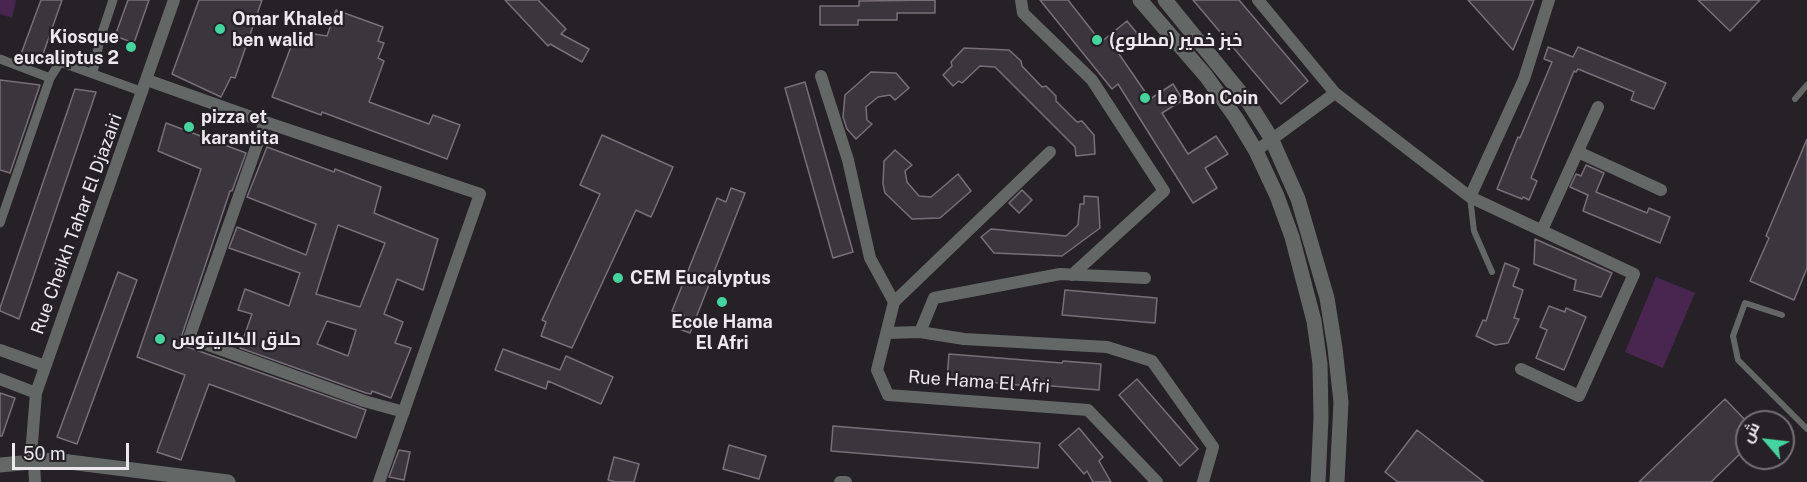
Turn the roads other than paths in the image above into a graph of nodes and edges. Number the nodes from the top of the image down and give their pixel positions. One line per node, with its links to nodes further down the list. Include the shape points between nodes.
1 (113, 0): 9 (street)
2 (174, 0): 13 (street, Rue Cheikh Tahar El Djazairi)
3 (1021, 0): 27 (street, via 1023,13 1092,80 1164,191)
4 (1140, 0): 19 (street, via 1206,76)
5 (1165, 0): 18 (street, via 1242,95)
6 (1258, 0): 14 (street)
7 (1549, 0): 23 (street, via 1524,79)
8 (0, 59): 11 (street)
9 (93, 74): 11 (street, via 60,62); 13 (street)
10 (821, 76): 29 (street, via 848,160 870,258)
11 (50, 78): 24 (street)
12 (1807, 85): 15 (lane)
13 (145, 86): 17 (street); 34 (street, Rue Cheikh Tahar El Djazairi)
14 (1335, 93): 18 (street); 23 (street)
15 (1795, 99)
16 (1598, 107): 21 (street)
17 (265, 122): 38 (street, via 189,338); 38 (street, via 480,194)
18 (1271, 138): 19 (street); 50 (street, via 1298,199 1327,298 1341,402)
19 (1256, 151): 49 (street, via 1292,237 1314,321 1320,364)
20 (1050, 152): 29 (street)
21 (1578, 152): 22 (street); 25 (street)
22 (1661, 190)
23 (1470, 197): 25 (street); 26 (lane, via 1474,231)
24 (0, 224)
25 (1542, 230): 35 (street, via 1635,274 1579,396)
26 (1492, 272)
27 (1072, 274): 28 (street); 31 (street, via 934,298)
28 (1145, 278)
29 (894, 302): 32 (street, Rue Hama El Afri)
30 (1782, 315): 39 (lane, via 1745,303 1733,336 1738,360)
31 (920, 332): 32 (street); 48 (street, via 964,339 1107,347 1152,361 1213,447)
32 (886, 333): 47 (street, Rue Hama El Afri, via 877,370 888,395 1089,410)
33 (0, 350): 34 (street)
34 (45, 366): 37 (street, Rue Cheikh Tahar El Djazairi)
35 (1521, 369)
36 (0, 379): 37 (street)
37 (36, 393): 40 (street, Rue Cheikh Tahar El Djazairi, via 31,456)
38 (404, 412): 44 (street)
39 (1807, 429)
40 (34, 463): 41 (street); 42 (street, Rue Cheikh Tahar El Djazairi); 43 (street, via 53,460)
41 (0, 465)
42 (35, 482)
43 (228, 482)
44 (380, 482)
45 (840, 482): 46 (street)
46 (846, 482)
47 (1157, 482)
48 (1203, 482)
49 (1318, 482)
50 (1337, 482)

